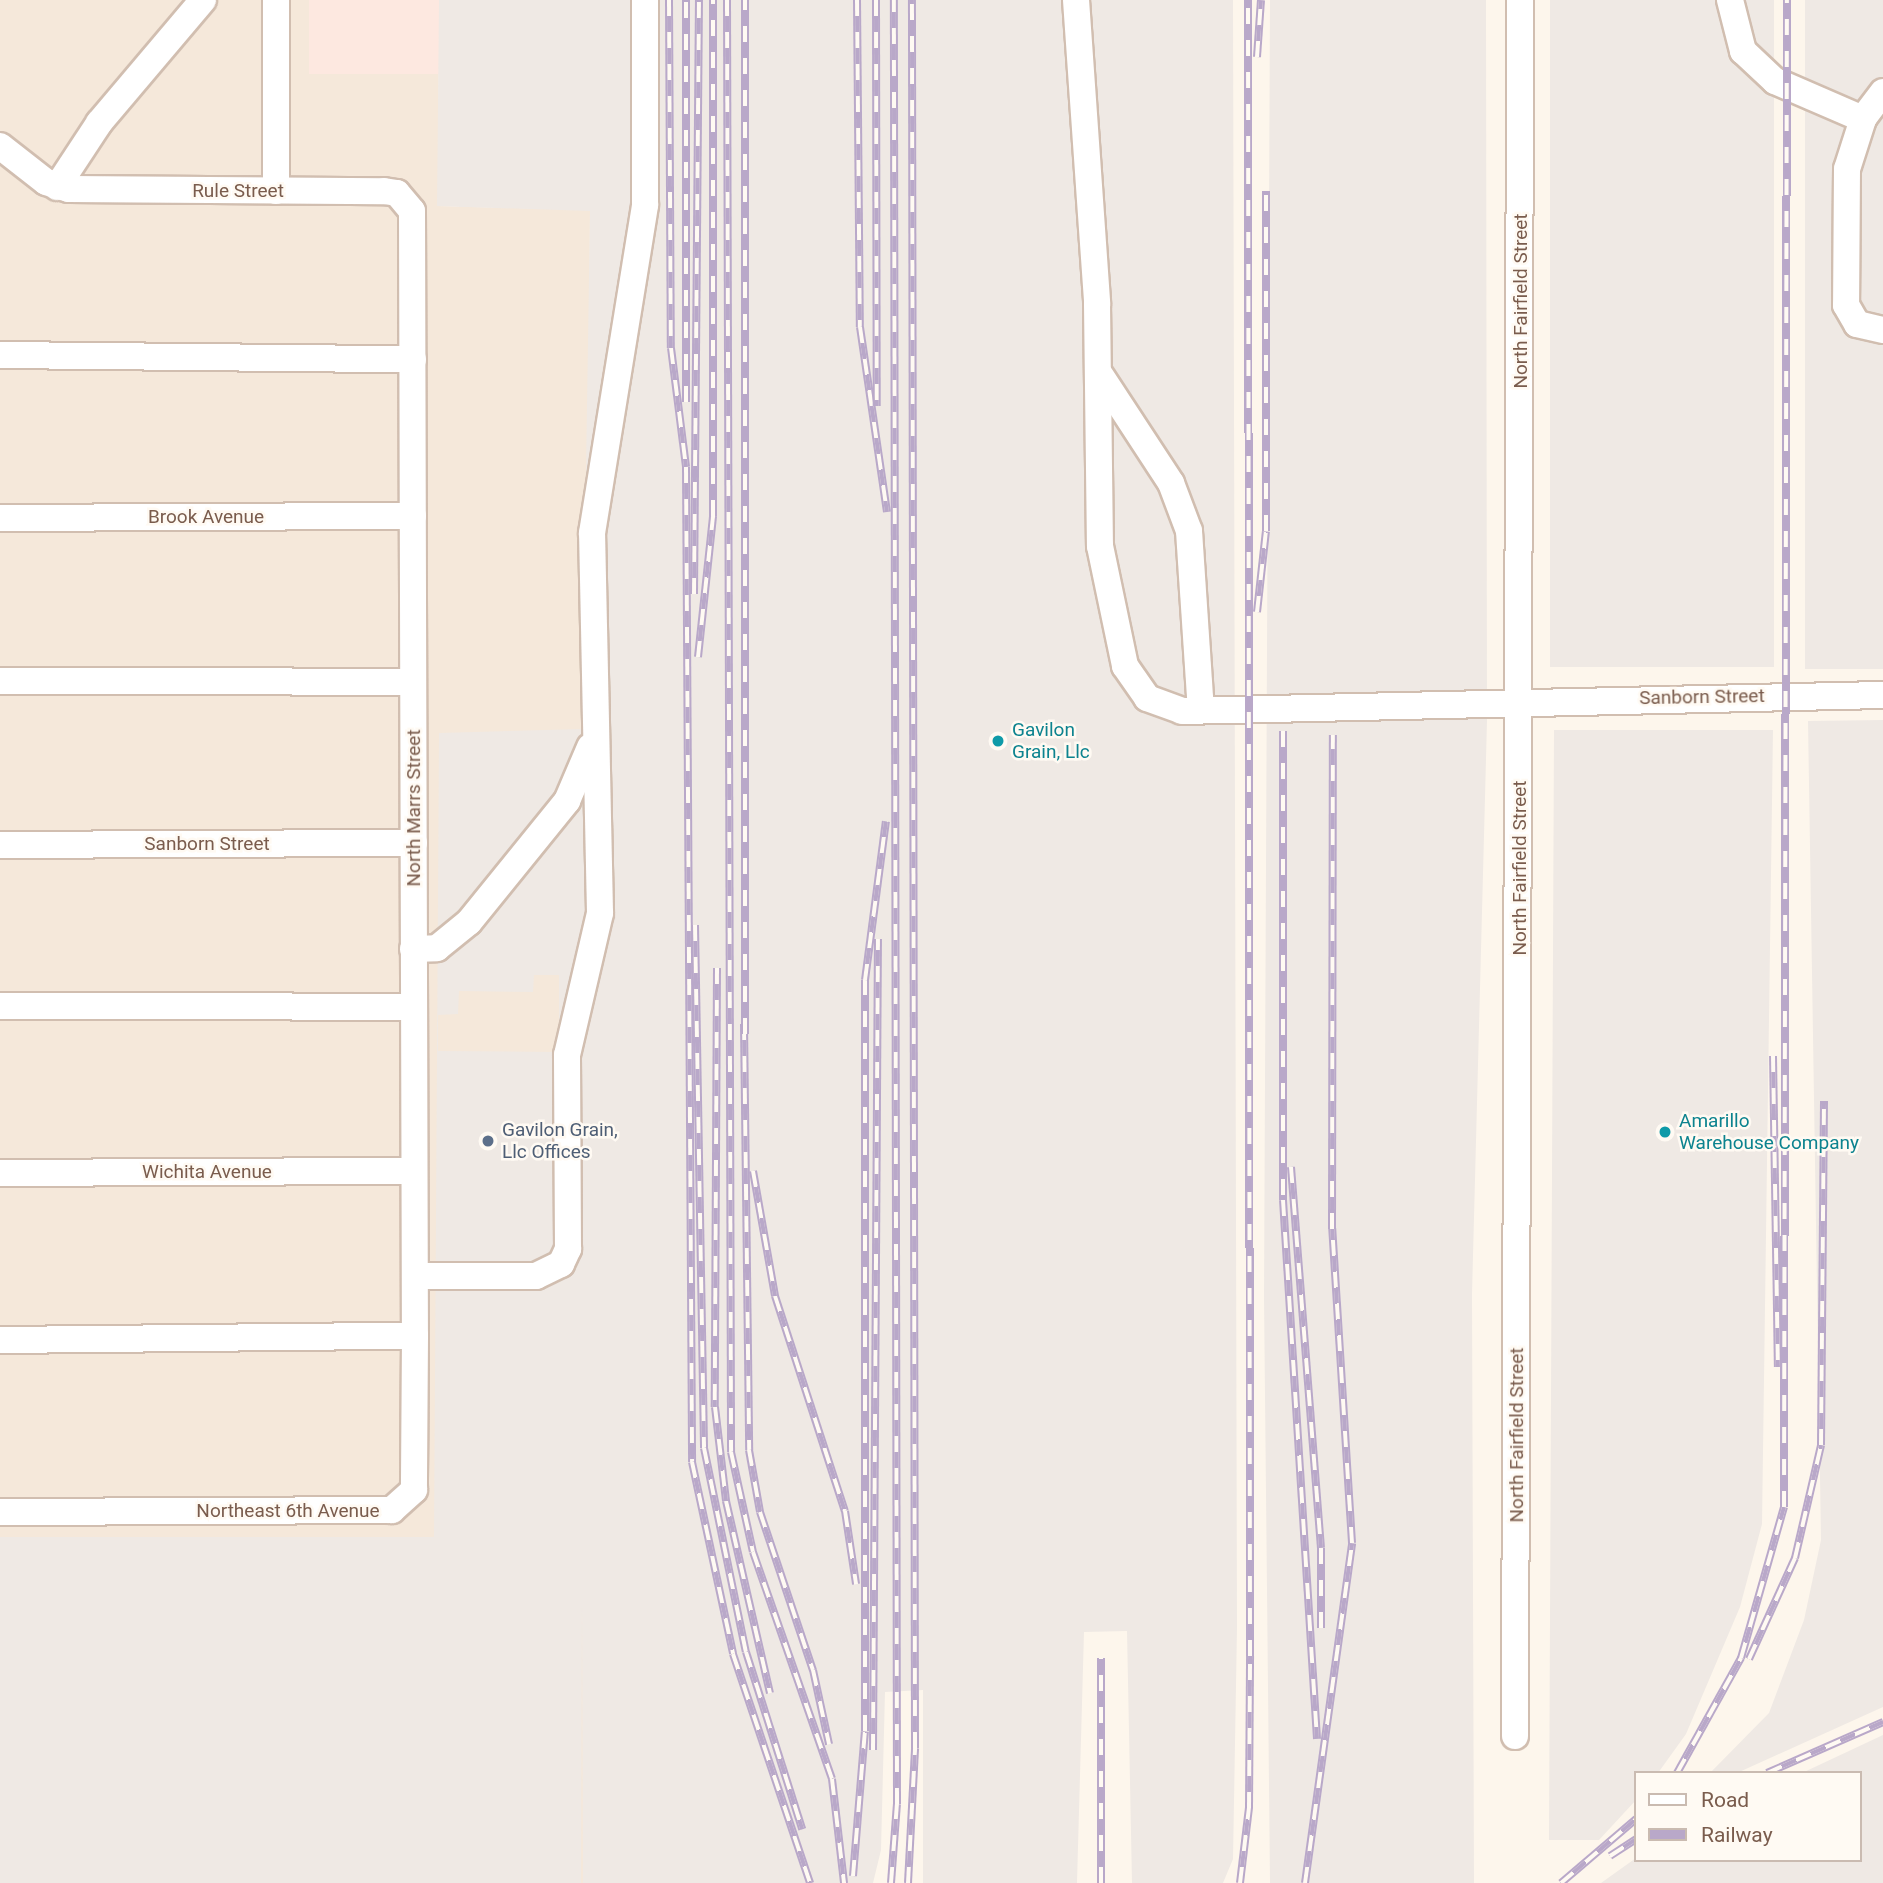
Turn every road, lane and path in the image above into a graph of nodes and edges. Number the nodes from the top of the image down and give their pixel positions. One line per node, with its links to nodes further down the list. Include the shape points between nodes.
1 (203, 0): 10 (street, via 99,123)
2 (276, 0): 11 (street)
3 (645, 0): 24 (street, via 645,205 592,533)
4 (1076, 0): 16 (street, Sanborn Street)
5 (1520, 0): 22 (street, North Fairfield Street)
6 (1730, 0): 8 (street, via 1743,51 1775,81)
7 (1883, 92): 8 (street)
8 (1863, 120): 13 (street, via 1847,169 1846,305 1857,324)
9 (0, 146): 10 (street)
10 (57, 187): 11 (street, Rule Street)
11 (276, 191): 12 (street, Rule Street, via 397,194 412,211)
12 (413, 279): 15 (street, North Marrs Street)
13 (1883, 330)
14 (0, 355): 15 (street)
15 (413, 359): 17 (street, North Marrs Street)
16 (1098, 372): 23 (street, via 1171,483 1189,531); 23 (street, Sanborn Street, via 1099,533 1106,589 1135,687 1164,708)
17 (412, 516): 18 (street, Brook Avenue); 20 (street, North Marrs Street)
18 (0, 518)
19 (0, 681): 20 (street)
20 (413, 682): 25 (street, North Marrs Street)
21 (1883, 695): 22 (street, Sanborn Street)
22 (1522, 699): 23 (street, Sanborn Street, via 1495,708); 36 (street, North Fairfield Street)
23 (1201, 710)
24 (597, 725): 27 (street, via 567,801 484,903 448,942); 32 (street, via 600,913 567,1055 568,1249 561,1264 536,1276)
25 (414, 843): 26 (street, Sanborn Street); 27 (street, North Marrs Street)
26 (0, 845)
27 (413, 949): 29 (street, North Marrs Street)
28 (0, 1006): 29 (street)
29 (412, 1007): 30 (street, North Marrs Street)
30 (414, 1171): 31 (street, Wichita Avenue); 32 (street, North Marrs Street)
31 (0, 1173)
32 (415, 1276): 33 (street, North Marrs Street)
33 (415, 1336): 34 (street); 35 (street, Northeast 6th Avenue, via 414,1490 392,1510)
34 (0, 1340)
35 (0, 1512)
36 (1515, 1736)

